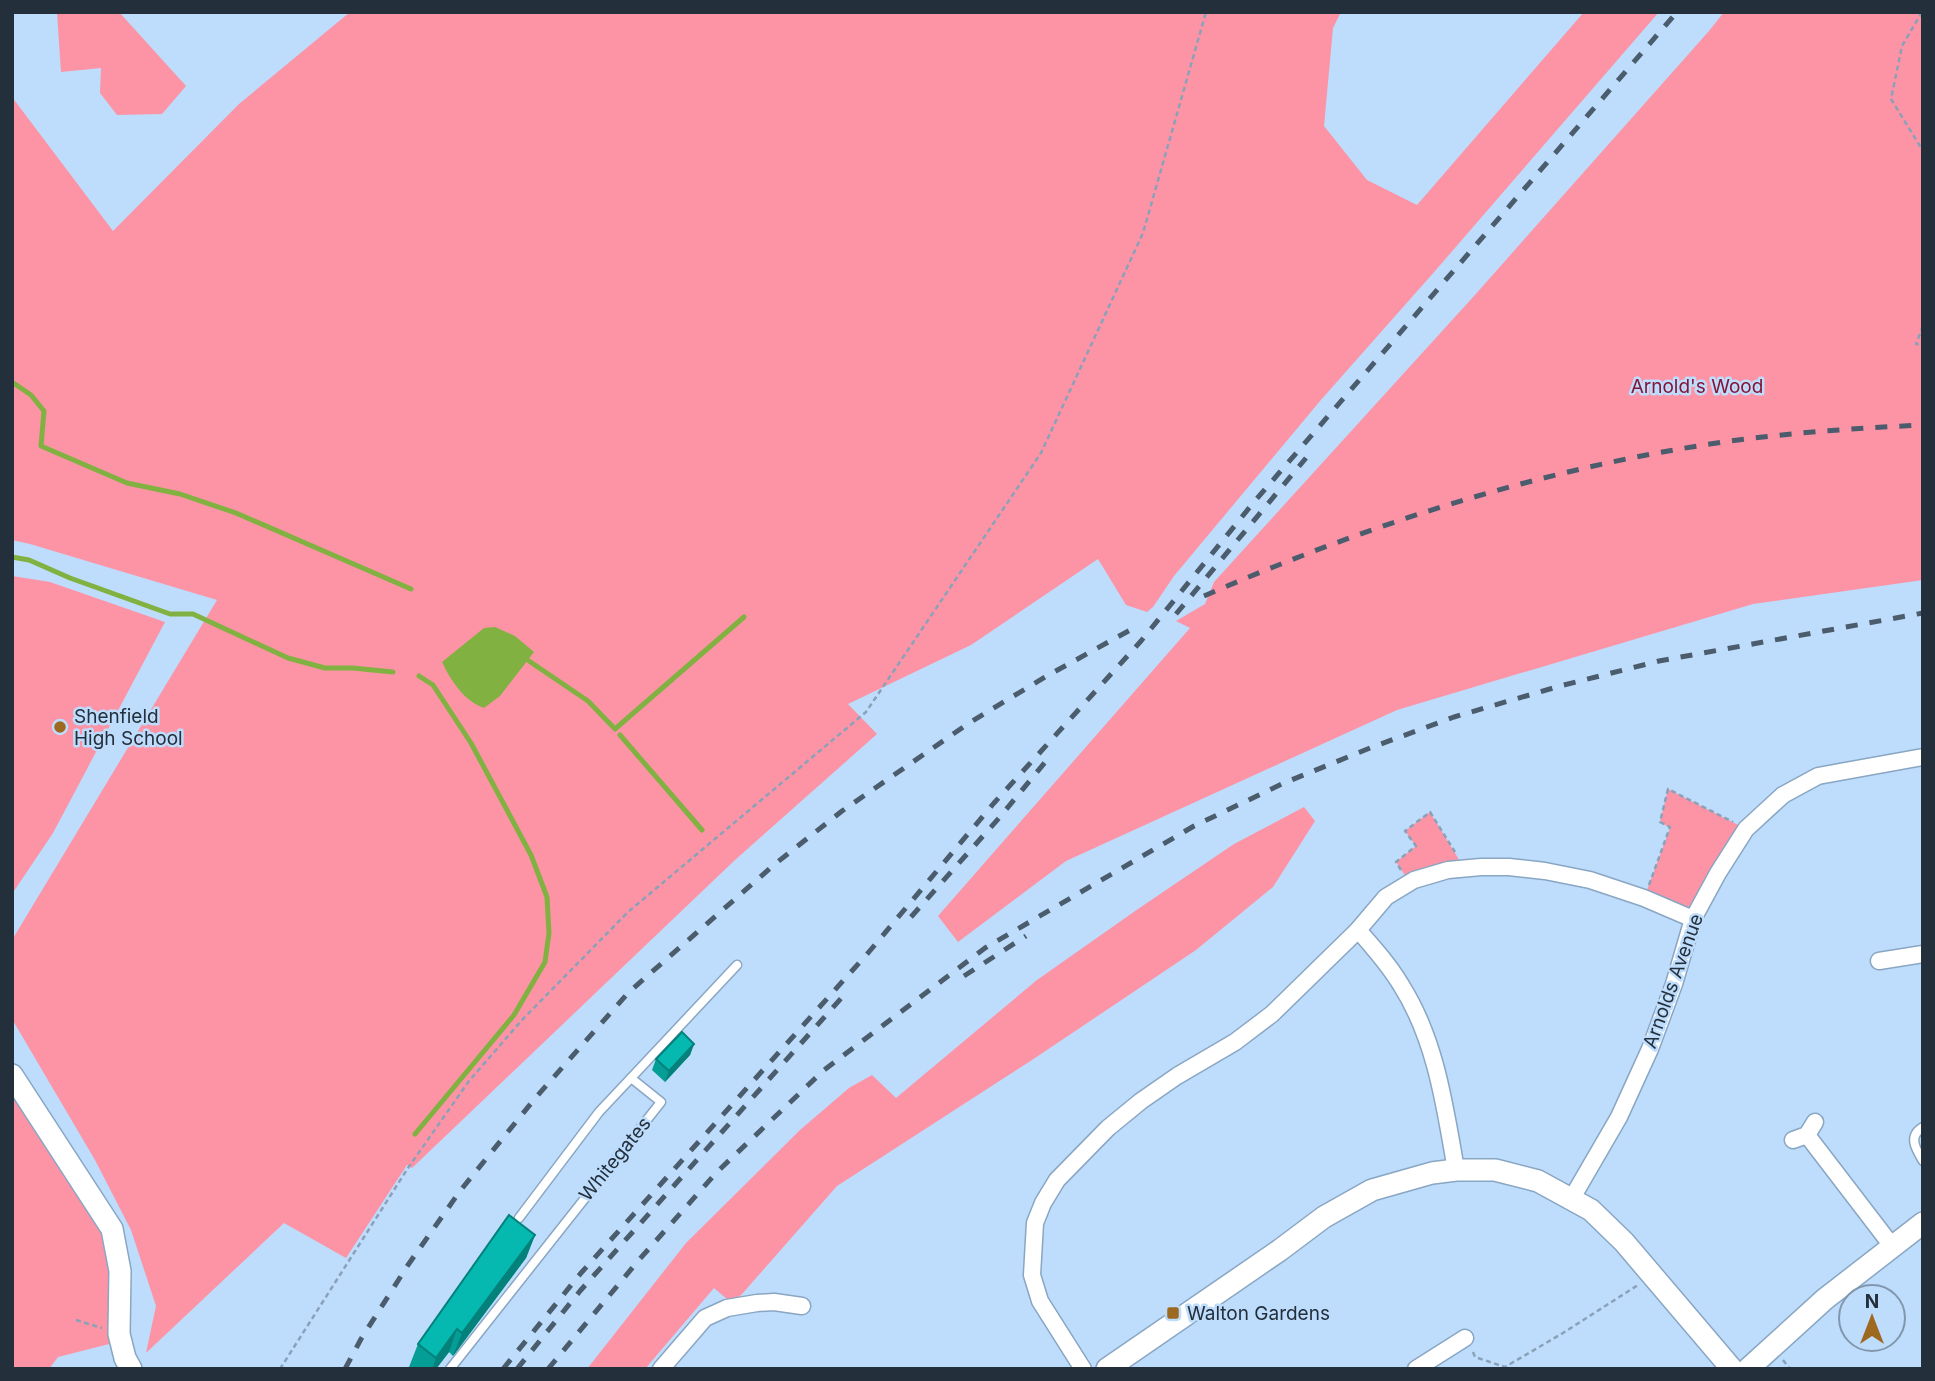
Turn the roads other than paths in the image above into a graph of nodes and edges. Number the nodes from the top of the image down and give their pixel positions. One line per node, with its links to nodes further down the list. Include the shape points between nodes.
1 (1923, 757): 2 (street, Arnolds Avenue, via 1818,776 1783,795 1746,829)
2 (1693, 919): 3 (street, via 1590,880 1509,867 1448,870 1410,883 1386,897); 13 (street, Arnolds Avenue, via 1650,1049 1619,1117)
3 (1358, 930): 12 (street, via 1403,987 1424,1030 1436,1065); 22 (street, via 1272,1014 1108,1128 1050,1191 1035,1223 1032,1275 1041,1301)
4 (1923, 954): 5 (street)
5 (1879, 961)
6 (737, 965): 8 (lane)
7 (12, 1075): 19 (street, via 112,1229 120,1271 118,1334)
8 (631, 1078): 14 (lane, via 599,1111); 20 (lane, Whitegates, via 661,1102)
9 (1923, 1127): 11 (lane, via 1913,1140)
10 (1805, 1132): 16 (street)
11 (1923, 1161)
12 (1456, 1170): 13 (street, via 1495,1170 1538,1181); 23 (street, via 1372,1190 1324,1217)
13 (1572, 1198): 25 (street, via 1624,1242)
14 (519, 1218)
15 (1923, 1223): 16 (street)
16 (1892, 1246): 26 (street)
17 (802, 1306): 21 (street, via 775,1302 727,1308 705,1318)
18 (1465, 1338): 24 (street)
19 (131, 1369)
20 (450, 1369)
21 (661, 1369)
22 (1083, 1369)
23 (1107, 1369)
24 (1416, 1369)
25 (1731, 1369)
26 (1748, 1369)

